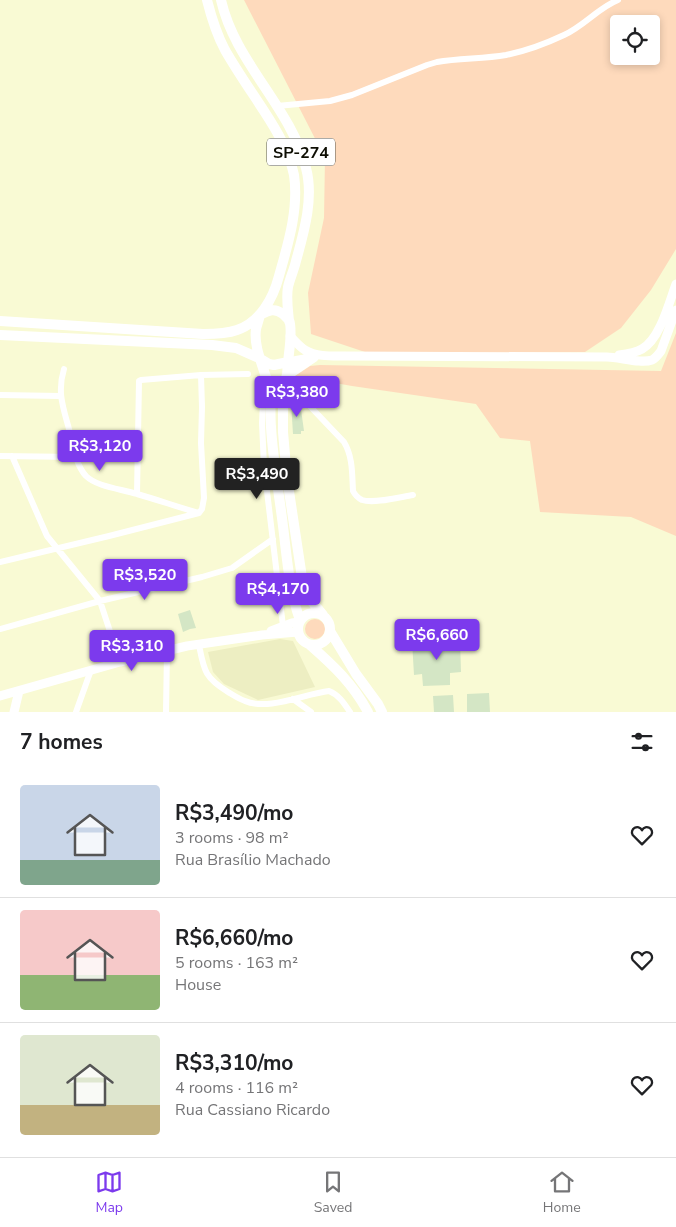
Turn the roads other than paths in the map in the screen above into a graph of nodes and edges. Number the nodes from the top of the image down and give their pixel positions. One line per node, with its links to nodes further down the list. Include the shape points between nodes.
1 (207, 0): 9 (main road, SP-274, via 224,48 282,141 294,176 294,208 286,252 276,286)
2 (221, 0): 6 (main road, SP-274, via 234,37)
3 (606, 0): 5 (street)
4 (618, 0): 5 (street)
5 (604, 8): 6 (street, via 566,34 532,48 506,55 437,62 352,95 330,101)
6 (277, 106): 11 (main road, SP-274, via 303,157 308,181 307,213 287,296)
7 (676, 284): 15 (street, via 660,327 647,346 642,350)
8 (676, 310): 15 (street, via 657,356 644,361)
9 (260, 315): 10 (main road, via 248,325 223,334); 11 (main road, via 276,310); 16 (main road, via 256,329)
10 (0, 321)
11 (289, 321): 13 (main road)
12 (0, 334): 16 (main road, via 212,345 236,348)
13 (290, 336): 14 (street, via 308,352); 17 (main road)
14 (318, 356): 15 (street); 17 (street); 22 (main road)
15 (607, 357)
16 (259, 358): 17 (main road, via 274,365); 19 (main road)
17 (286, 363): 22 (main road)
18 (64, 369): 24 (street)
19 (263, 371): 31 (street, via 264,466); 36 (main road, via 270,394 273,455)
20 (248, 374): 21 (street)
21 (201, 375): 28 (street, via 139,381); 30 (street, via 204,498)
22 (286, 378): 29 (street, via 347,447 356,496 373,501); 35 (main road, via 283,386 283,432 303,584 309,598)
23 (0, 395): 24 (street)
24 (60, 396): 27 (street)
25 (0, 456): 26 (street)
26 (12, 456): 27 (street); 32 (street, via 43,530)
27 (76, 457): 28 (street, via 82,470 94,481)
28 (137, 494): 30 (street)
29 (413, 495)
30 (199, 513): 32 (street)
31 (273, 539): 34 (street, via 232,568); 37 (street)
32 (56, 548): 33 (street); 34 (street)
33 (0, 562)
34 (100, 601): 38 (street); 44 (street)
35 (323, 615): 36 (main road, via 316,612 307,614); 39 (main road, via 329,622)
36 (299, 625): 37 (street, via 292,622); 40 (street); 42 (main road, via 302,640)
37 (283, 626): 40 (street)
38 (0, 629)
39 (330, 631): 42 (main road, via 324,642); 55 (main road)
40 (262, 635): 41 (street)
41 (199, 645): 43 (street); 48 (street, via 207,675 245,702 267,704)
42 (313, 647): 54 (main road, via 345,677)
43 (167, 651): 44 (street); 51 (street)
44 (120, 662): 45 (street)
45 (91, 670): 46 (street); 50 (street)
46 (19, 691): 47 (street); 49 (street)
47 (0, 696)
48 (293, 699): 52 (street); 53 (street, via 329,691)
49 (14, 712)
50 (76, 712)
51 (166, 712)
52 (311, 712)
53 (350, 712)
54 (368, 712)
55 (382, 712)

